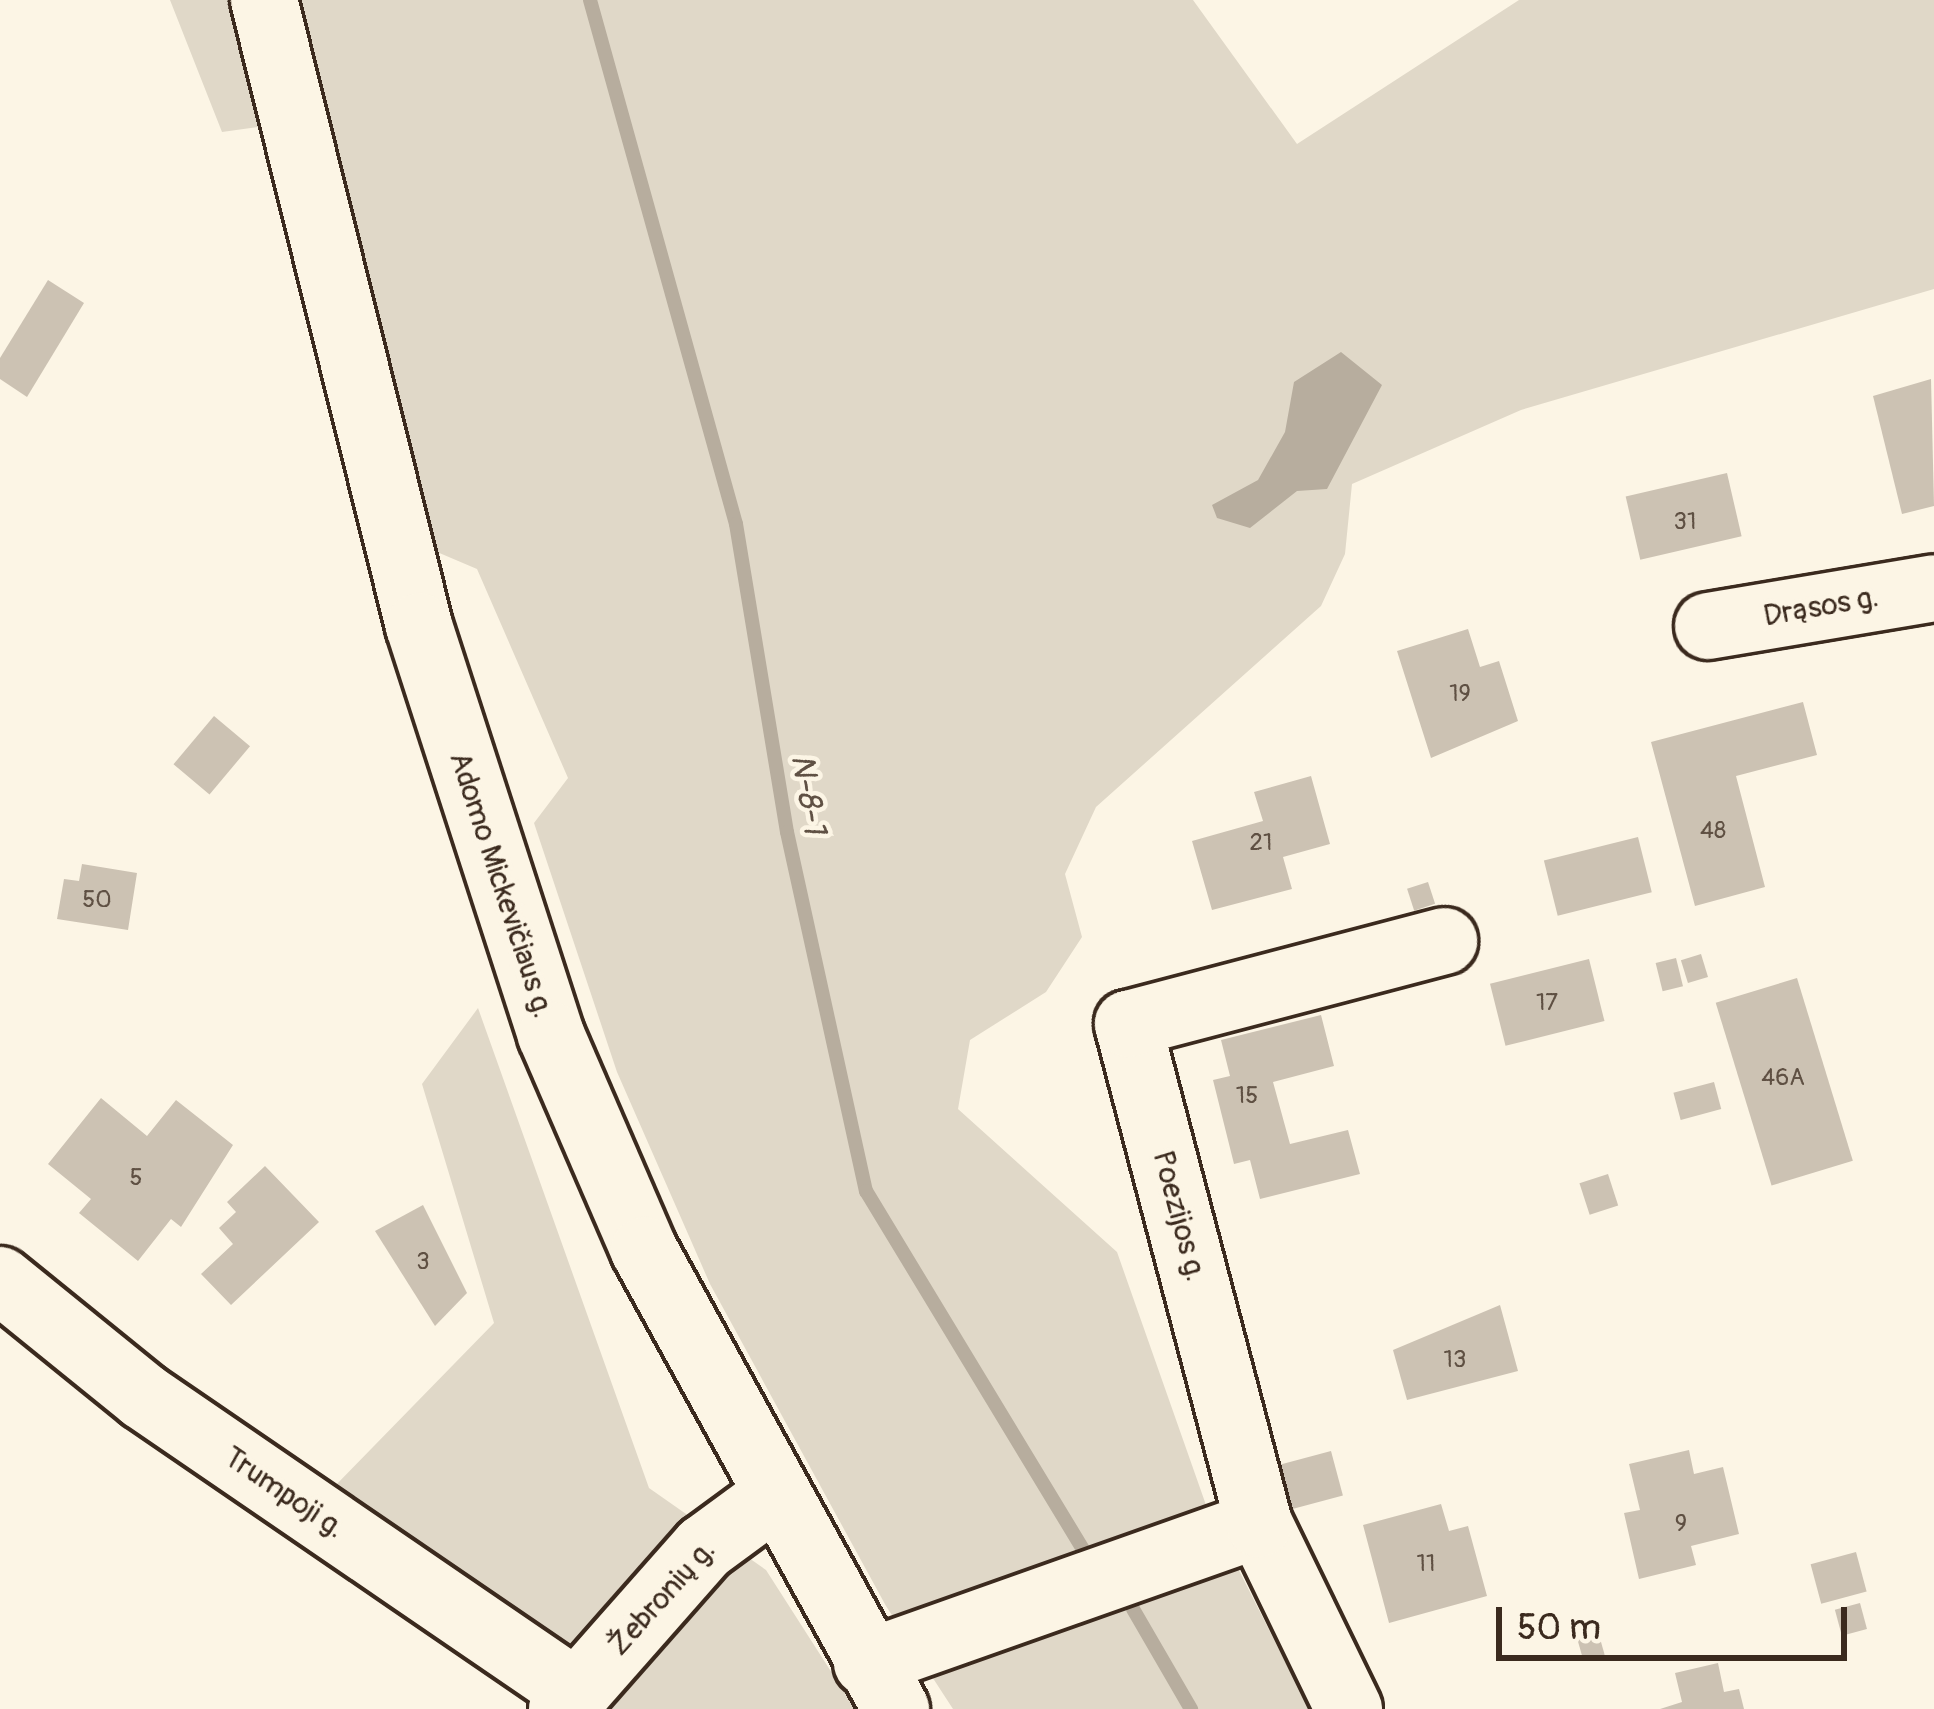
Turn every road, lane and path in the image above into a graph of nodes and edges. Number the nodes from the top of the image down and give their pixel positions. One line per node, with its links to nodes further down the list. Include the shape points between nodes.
1 (264, 0): 6 (street, Adomo Mickevičiaus g., via 477,820 551,1035 644,1250)
2 (1934, 588): 3 (street, Drąsos g.)
3 (1708, 626)
4 (1444, 941): 7 (street, Poezijos g., via 1128,1024)
5 (0, 1280): 9 (street, Trumpoji g., via 143,1396)
6 (772, 1498): 8 (street, Adomo Mickevičiaus g.); 9 (street, Žebronių g., via 704,1547)
7 (1259, 1524): 8 (street); 10 (street, Poezijos g.)
8 (881, 1686)
9 (570, 1701)
10 (1349, 1709)

